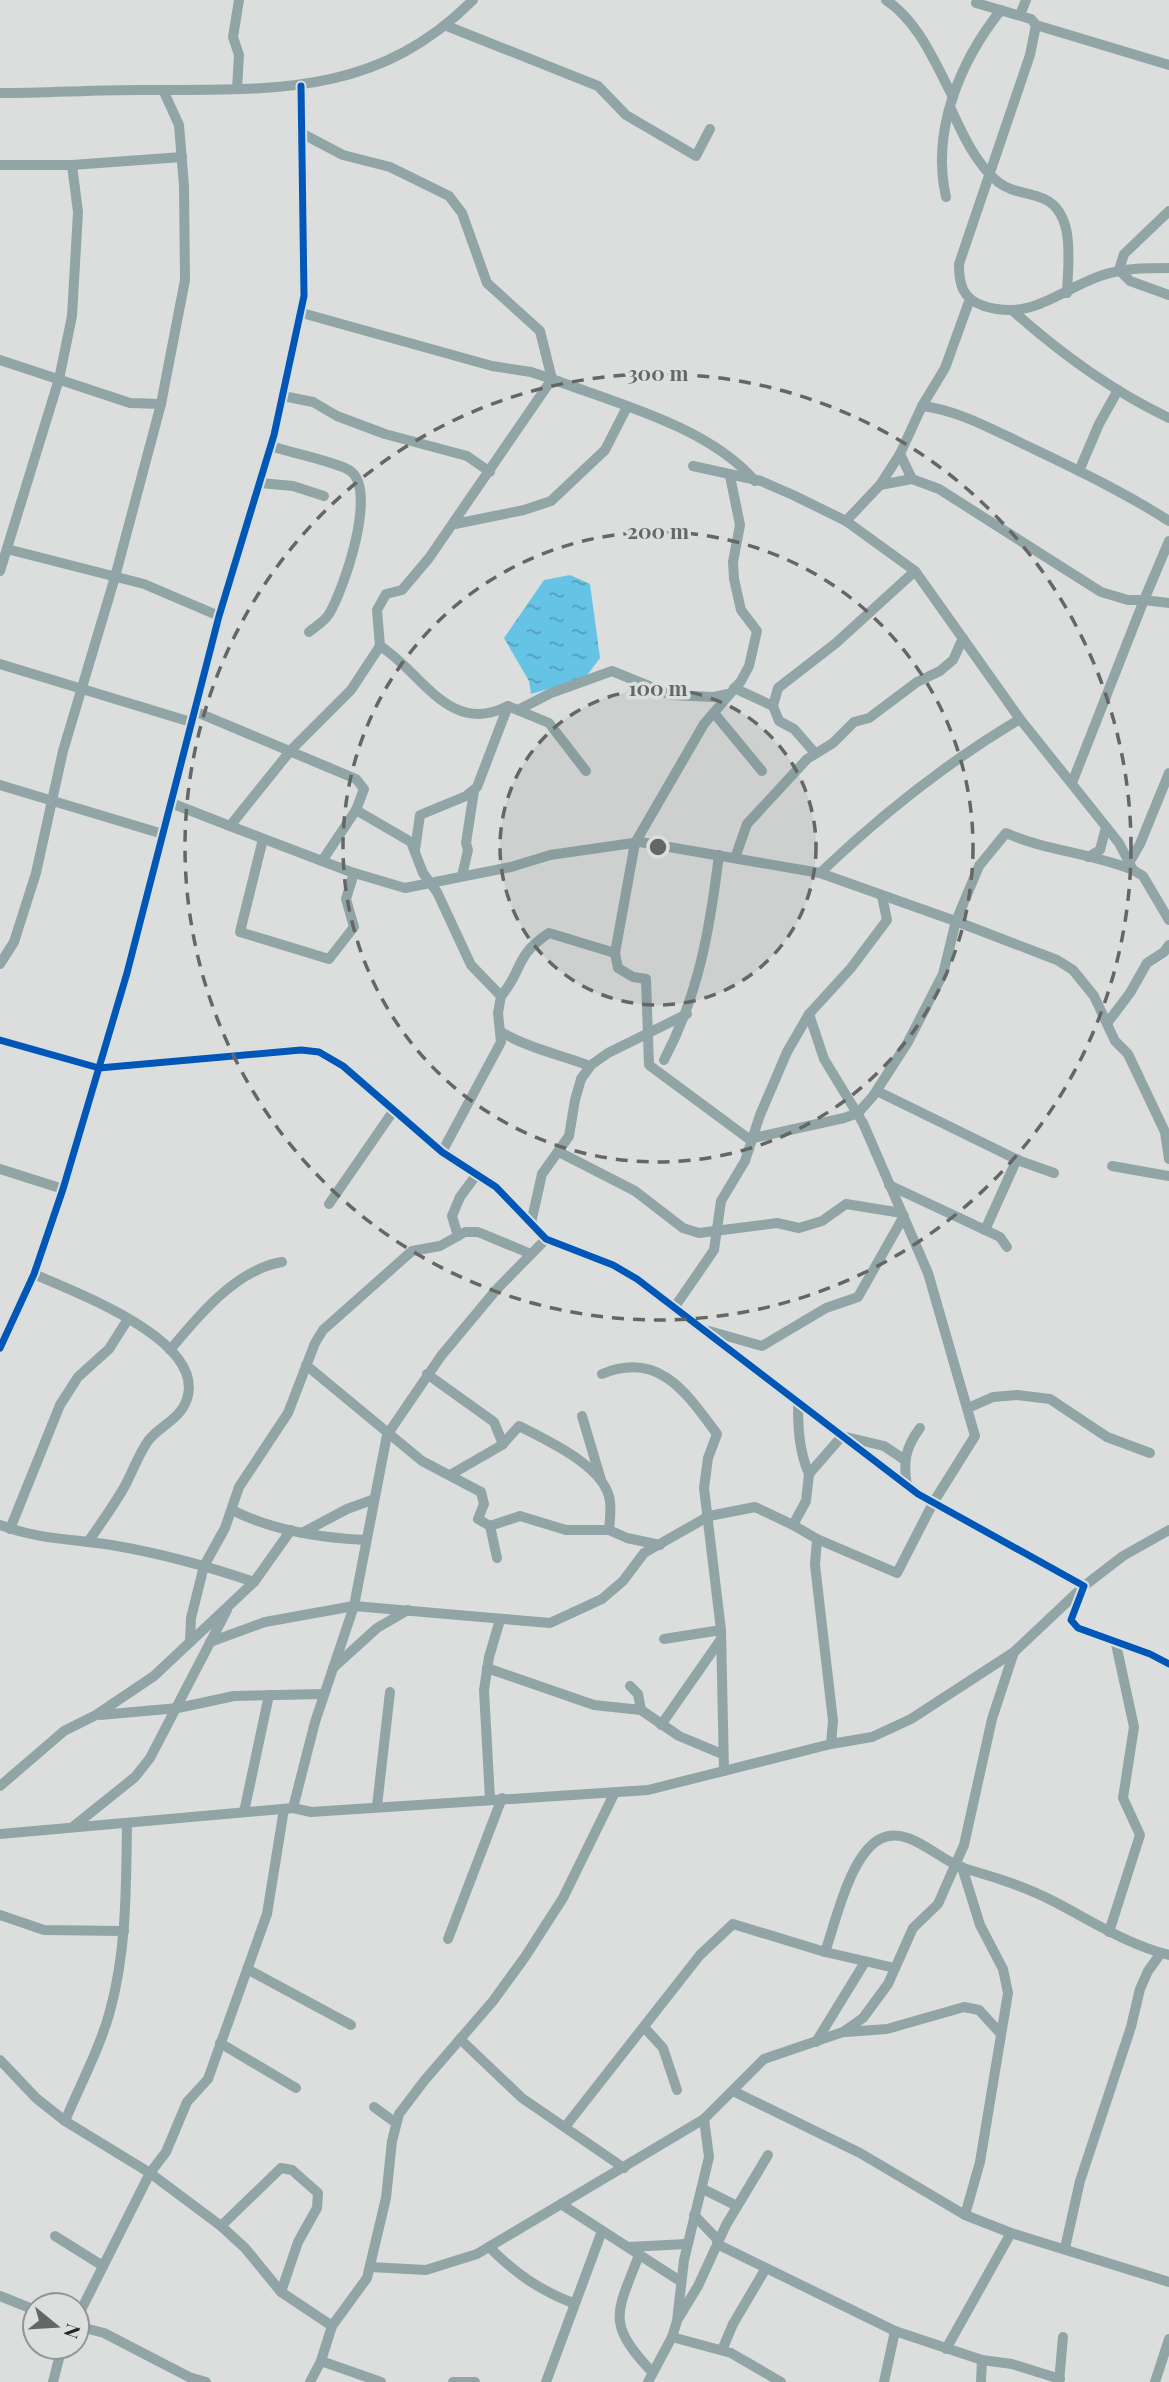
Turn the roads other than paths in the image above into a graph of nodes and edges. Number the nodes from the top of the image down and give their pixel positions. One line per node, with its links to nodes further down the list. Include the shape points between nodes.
1 (239, 0): 12 (street, via 233,37 239,55)
2 (473, 0): 9 (street)
3 (886, 0): 15 (street, via 922,39)
4 (1026, 0): 7 (street)
5 (976, 3): 6 (street)
6 (1001, 10): 7 (street); 15 (street, via 969,58)
7 (1020, 15): 8 (street)
8 (1036, 25): 10 (street); 22 (street, via 1025,72)
9 (447, 26): 11 (street, via 368,69); 17 (street, via 598,86 626,115 696,156)
10 (1169, 65)
11 (301, 86): 12 (street); 18 (street)
12 (237, 89): 13 (street)
13 (163, 90): 14 (street); 19 (street, via 179,125)
14 (0, 93)
15 (953, 97): 16 (street)
16 (951, 109): 22 (street); 23 (street, via 941,164)
17 (710, 129)
18 (300, 133): 31 (street, via 305,234); 34 (street, via 343,155 390,167 449,196 466,221 487,283 540,331)
19 (182, 157): 20 (street); 37 (street, via 185,280)
20 (72, 164): 21 (street); 33 (street, via 78,212 73,303)
21 (0, 165)
22 (988, 172): 27 (street, via 1010,190 1056,205 1066,236); 29 (street, via 958,264 959,285)
23 (946, 197)
24 (1169, 211): 26 (street, via 1124,254)
25 (1169, 268): 26 (street)
26 (1119, 270): 27 (street); 28 (street, via 1130,281)
27 (1067, 293): 30 (street, via 1045,305)
28 (1169, 295)
29 (970, 299): 30 (street, via 996,310); 38 (street, via 945,368)
30 (1013, 311): 35 (street, via 1052,346)
31 (302, 313): 34 (street); 36 (street)
32 (0, 360): 33 (street)
33 (59, 379): 37 (street, via 130,403); 56 (street)
34 (552, 380): 39 (street); 45 (street)
35 (1118, 390): 40 (street); 44 (street)
36 (284, 396): 41 (street); 45 (street, via 313,402 385,434 467,456)
37 (161, 404): 59 (street)
38 (922, 406): 42 (street); 44 (street, via 989,428)
39 (627, 407): 48 (street, via 700,438 738,461); 54 (street, via 605,450 551,501)
40 (1169, 418)
41 (271, 446): 49 (street); 63 (street, via 350,470 360,483 362,504 345,576 329,615)
42 (900, 454): 47 (street); 50 (street)
43 (693, 466): 46 (street)
44 (1079, 471): 53 (street)
45 (490, 472): 54 (street)
46 (730, 476): 48 (street); 68 (street, via 740,525 734,579 741,610 757,631 749,666)
47 (912, 479): 50 (street); 60 (street, via 939,489 1101,592)
48 (755, 481): 52 (street)
49 (260, 483): 51 (street, via 293,486); 62 (street)
50 (880, 485): 52 (street)
51 (324, 496)
52 (846, 521): 58 (street)
53 (1169, 521)
54 (455, 524): 65 (street, via 402,590 386,594 377,610)
55 (1169, 541): 60 (street)
56 (7, 549): 57 (street); 59 (street)
57 (0, 571)
58 (915, 571): 64 (street); 69 (street, via 778,688)
59 (115, 577): 62 (street); 67 (street)
60 (1144, 600): 61 (street); 79 (street)
61 (1169, 603)
62 (219, 615): 72 (street)
63 (309, 632)
64 (963, 638): 73 (street); 75 (street, via 953,660 940,671 869,718 854,722 834,743)
65 (380, 646): 70 (street, via 398,657 425,689 452,707 495,713); 74 (street, via 351,690)
66 (0, 664): 67 (street)
67 (82, 691): 72 (street); 82 (street)
68 (731, 691): 69 (street); 70 (street, via 714,697 671,695 612,671); 71 (street)
69 (773, 706): 75 (street, via 779,721 794,729)
70 (513, 708): 76 (street, via 557,729); 81 (street)
71 (714, 713): 77 (street); 89 (street)
72 (193, 716): 74 (street); 83 (street)
73 (1020, 719): 79 (street); 97 (street, via 893,810)
74 (291, 750): 84 (street, via 356,779 364,789); 85 (street)
75 (815, 754): 93 (street, via 747,824)
76 (586, 771)
77 (762, 771)
78 (1168, 780): 95 (street)
79 (1072, 783): 86 (street)
80 (0, 785): 82 (street)
81 (474, 791): 90 (street, via 420,815); 98 (street)
82 (54, 800): 87 (street); 105 (street, via 14,943)
83 (171, 803): 85 (street); 87 (street)
84 (356, 810): 90 (street, via 401,834); 94 (street)
85 (230, 826): 88 (street)
86 (1106, 827): 92 (street, via 1100,850); 95 (street)
87 (163, 834): 115 (street)
88 (263, 839): 94 (street); 96 (street, via 240,932 329,959 354,927 346,899)
89 (635, 843): 91 (street); 98 (street, via 550,855); 104 (street)
90 (415, 851): 99 (street)
91 (719, 855): 93 (street); 107 (street, via 705,950)
92 (1088, 857): 95 (street); 102 (street, via 1049,850 1006,833 979,866)
93 (735, 858): 97 (street)
94 (323, 861): 96 (street)
95 (1131, 866): 101 (street, via 1143,876)
96 (354, 873): 99 (street, via 405,888)
97 (820, 873): 100 (street)
98 (462, 876): 99 (street)
99 (430, 883): 106 (street, via 471,965)
100 (883, 897): 102 (street); 108 (street, via 887,920)
101 (1169, 920)
102 (956, 921): 109 (street, via 1066,965 1094,996); 116 (street, via 943,974)
103 (1169, 945): 109 (street, via 1147,963)
104 (615, 953): 106 (street, via 549,933 521,957); 111 (street, via 618,968 646,979)
105 (0, 964)
106 (501, 996): 110 (street)
107 (687, 1014): 111 (street); 113 (street)
108 (809, 1014): 118 (street, via 824,1059); 119 (street, via 787,1052)
109 (1108, 1021): 123 (street, via 1158,1114)
110 (501, 1032): 114 (street, via 529,1048); 120 (street, via 501,1042)
111 (648, 1035): 114 (street); 119 (street, via 649,1065)
112 (0, 1040): 115 (street)
113 (664, 1060)
114 (590, 1066): 121 (street, via 575,1100 569,1136)
115 (99, 1068): 117 (street, via 320,1052); 130 (street)
116 (877, 1091): 118 (street); 122 (street)
117 (394, 1110): 120 (street); 131 (street)
118 (858, 1112): 119 (street, via 821,1125); 129 (street)
119 (752, 1138): 134 (street, via 745,1161 721,1201)
120 (442, 1152): 127 (street)
121 (559, 1152): 133 (street, via 542,1174); 134 (street, via 635,1191 682,1228 699,1233)
122 (1017, 1159): 126 (street); 135 (street)
123 (1169, 1159)
124 (1112, 1166): 128 (street)
125 (0, 1169): 130 (street)
126 (1054, 1173)
127 (477, 1174): 133 (street); 136 (street, via 452,1216)
128 (1169, 1176)
129 (889, 1185): 132 (street); 135 (street)
130 (64, 1189): 141 (street)
131 (329, 1204)
132 (903, 1214): 134 (street, via 846,1204 822,1221 799,1228 776,1223); 144 (street, via 858,1297 825,1308 762,1346); 151 (street, via 928,1273)
133 (531, 1223): 137 (street)
134 (717, 1229): 142 (street, via 714,1250)
135 (985, 1230): 138 (street, via 1000,1237)
136 (458, 1236): 139 (street, via 478,1232); 147 (street, via 440,1247 403,1256 323,1330)
137 (547, 1239): 139 (street); 142 (street, via 613,1265)
138 (1007, 1247)
139 (531, 1254): 148 (street)
140 (282, 1262): 146 (street, via 265,1265 216,1299)
141 (34, 1273): 143 (street); 145 (street)
142 (674, 1308): 144 (street)
143 (128, 1319): 146 (street); 169 (street, via 109,1349 78,1377 60,1405)
144 (703, 1330): 150 (street)
145 (0, 1349)
146 (170, 1350): 175 (street, via 190,1376 186,1402 180,1414 147,1443)
147 (306, 1365): 154 (street); 165 (street, via 288,1413 239,1487)
148 (426, 1374): 154 (street); 156 (street, via 494,1422)
149 (603, 1374): 166 (street, via 629,1367 667,1376 718,1434 705,1472)
150 (798, 1403): 155 (street); 159 (street, via 803,1459)
151 (968, 1408): 157 (street, via 1005,1396 1050,1399 1107,1437); 164 (street, via 975,1436)
152 (582, 1416): 161 (street)
153 (920, 1428): 158 (street, via 909,1442)
154 (387, 1435): 160 (street); 163 (street)
155 (842, 1436): 158 (street, via 884,1446); 159 (street); 162 (street)
156 (503, 1444): 160 (street); 161 (street, via 519,1426 571,1454)
157 (1150, 1453)
158 (905, 1460): 162 (street)
159 (810, 1474): 167 (street, via 806,1501)
160 (450, 1475): 168 (street, via 481,1492 484,1504 478,1519)
161 (601, 1480): 170 (street, via 611,1499)
162 (907, 1486): 164 (street)
163 (372, 1500): 172 (street); 174 (street)
164 (933, 1503): 173 (street, via 897,1573); 180 (street)
165 (232, 1510): 172 (street); 178 (street)
166 (709, 1516): 167 (street, via 755,1507); 176 (street); 185 (street)
167 (793, 1525): 173 (street)
168 (490, 1526): 170 (street, via 520,1516 566,1530); 177 (street)
169 (5, 1527): 175 (street)
170 (609, 1530): 176 (street)
171 (1169, 1530): 180 (street, via 1123,1556)
172 (297, 1532): 174 (street); 179 (street)
173 (817, 1539): 202 (street, via 815,1565)
174 (366, 1540): 182 (street)
175 (88, 1542): 178 (street)
176 (660, 1545): 184 (street, via 644,1553 603,1599 551,1623)
177 (497, 1558)
178 (204, 1566): 179 (street); 187 (street)
179 (254, 1582): 181 (street)
180 (1084, 1586): 189 (street, via 1071,1620 1084,1632); 190 (street)
181 (229, 1604): 187 (street); 188 (street)
182 (354, 1606): 183 (street); 188 (street, via 265,1622); 193 (street)
183 (408, 1610): 184 (street); 193 (street, via 377,1628)
184 (500, 1620): 192 (street)
185 (721, 1635): 186 (street); 201 (street); 203 (street)
186 (664, 1639)
187 (190, 1642): 200 (street, via 154,1676)
188 (210, 1642): 198 (street)
189 (1116, 1644): 191 (street); 217 (street, via 1134,1727 1123,1798 1140,1830)
190 (1014, 1652): 202 (street, via 892,1730); 214 (street, via 992,1719)
191 (1169, 1664)
192 (487, 1668): 199 (street, via 594,1705); 207 (street, via 485,1714)
193 (330, 1672): 196 (street)
194 (631, 1686): 199 (street)
195 (390, 1692): 208 (street)
196 (323, 1694): 197 (street); 209 (street)
197 (269, 1695): 198 (street, via 234,1696); 210 (street)
198 (178, 1708): 200 (street); 212 (street, via 135,1777)
199 (640, 1710): 201 (street)
200 (96, 1715): 205 (street, via 64,1731)
201 (661, 1725): 203 (street)
202 (831, 1744): 204 (street)
203 (722, 1754): 204 (street)
204 (724, 1771): 206 (street)
205 (0, 1786)
206 (614, 1794): 207 (street); 228 (street, via 563,1898 493,2001)
207 (496, 1799): 208 (street); 218 (street)
208 (377, 1806): 209 (street, via 311,1812)
209 (288, 1808): 210 (street); 223 (street, via 267,1914)
210 (244, 1812): 211 (street)
211 (127, 1823): 212 (street); 216 (street)
212 (74, 1826): 213 (street)
213 (0, 1834)
214 (958, 1866): 217 (street, via 1039,1895); 219 (street, via 901,1836 883,1837 872,1844 851,1877); 222 (street, via 938,1904 913,1928); 227 (street, via 1008,1982)
215 (0, 1915): 216 (street, via 44,1930)
216 (124, 1931): 237 (street, via 109,2014)
217 (1109, 1932): 220 (street)
218 (448, 1939)
219 (825, 1952): 221 (street); 225 (street, via 733,1924 700,1955)
220 (1165, 1954): 256 (street, via 1148,1971 1140,1989 1080,2181)
221 (866, 1962): 222 (street); 229 (street)
222 (895, 1968): 226 (street, via 863,2018)
223 (247, 1969): 224 (street); 230 (street)
224 (351, 2025)
225 (644, 2027): 233 (street, via 666,2053); 239 (street)
226 (843, 2032): 227 (street, via 887,2029 964,2007 979,2010); 229 (street)
227 (1001, 2034): 247 (street, via 980,2162)
228 (460, 2039): 238 (street); 239 (street, via 522,2098)
229 (816, 2042): 234 (street, via 764,2059)
230 (220, 2043): 232 (street); 242 (street, via 208,2079 187,2102 166,2152)
231 (0, 2060): 237 (street)
232 (296, 2088)
233 (677, 2090)
234 (733, 2091): 236 (street); 247 (street, via 860,2153)
235 (374, 2106): 238 (street)
236 (704, 2119): 241 (street); 243 (street, via 709,2157)
237 (65, 2121): 242 (street)
238 (396, 2123): 259 (street)
239 (565, 2127): 241 (street)
240 (768, 2155): 245 (street)
241 (624, 2168): 244 (street)
242 (150, 2173): 248 (street); 258 (street)
243 (703, 2189): 245 (street); 246 (street)
244 (561, 2204): 249 (street); 254 (street)
245 (737, 2206): 252 (street)
246 (694, 2215): 252 (street); 253 (street)
247 (965, 2215): 250 (street)
248 (221, 2226): 264 (street); 264 (street, via 281,2168 292,2170 318,2193 317,2208 298,2242)
249 (602, 2231): 255 (street); 266 (street)
250 (1011, 2233): 256 (street); 275 (street)
251 (55, 2236): 258 (street)
252 (717, 2242): 260 (street); 268 (street)
253 (687, 2245): 255 (street); 261 (street)
254 (489, 2247): 259 (street, via 426,2270); 266 (street, via 515,2274 541,2291)
255 (628, 2247): 257 (street)
256 (1065, 2248): 262 (street)
257 (639, 2255): 261 (street); 280 (street, via 621,2302 619,2323)
258 (103, 2266): 263 (street)
259 (370, 2267): 269 (street)
260 (766, 2268): 271 (street); 276 (street)
261 (680, 2281): 268 (street)
262 (1169, 2283)
263 (90, 2291)
264 (281, 2292): 269 (street)
265 (0, 2295): 267 (street)
266 (573, 2303): 288 (street)
267 (21, 2304)
268 (677, 2322): 272 (street)
269 (332, 2326): 279 (street)
270 (91, 2330): 283 (street)
271 (895, 2330): 275 (street); 290 (street)
272 (672, 2337): 276 (street); 280 (street)
273 (1063, 2337): 281 (street)
274 (1169, 2339): 292 (street)
275 (946, 2349): 277 (street)
276 (722, 2350): 289 (street)
277 (982, 2360): 281 (street, via 1012,2364); 291 (street)
278 (58, 2361): 282 (street)
279 (321, 2361): 284 (street); 285 (street)
280 (650, 2377)
281 (1059, 2380)
282 (53, 2382)
283 (206, 2382)
284 (310, 2382)
285 (381, 2382)
286 (453, 2382): 287 (street)
287 (475, 2382)
288 (546, 2382)
289 (781, 2382)
290 (884, 2382)
291 (981, 2382)
292 (1155, 2382)

